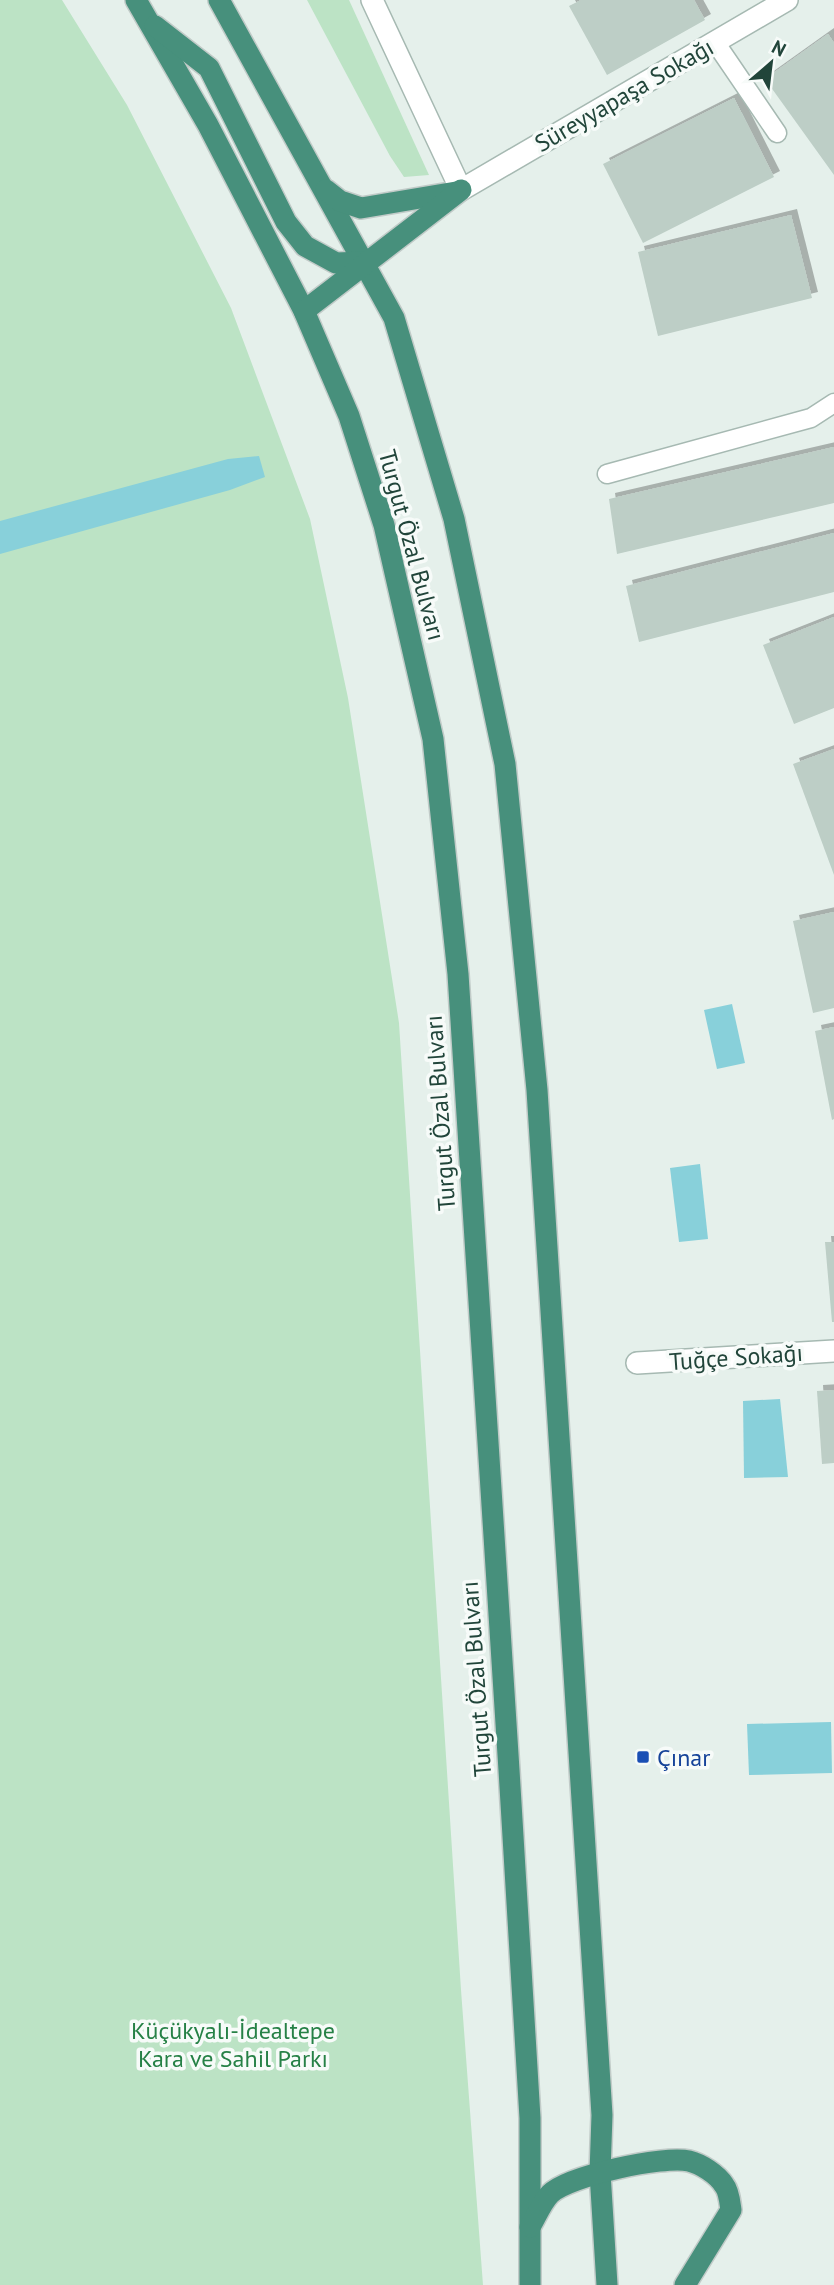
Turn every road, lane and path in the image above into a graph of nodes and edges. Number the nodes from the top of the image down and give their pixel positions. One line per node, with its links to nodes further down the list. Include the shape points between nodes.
1 (136, 0): 5 (highway, Turgut Özal Bulvarı)
2 (219, 0): 8 (highway, Turgut Özal Bulvarı)
3 (373, 0): 9 (street)
4 (786, 0): 6 (street, Süreyyapaşa Sokağı)
5 (148, 20): 10 (highway, via 209,68 286,222 305,246 336,263); 11 (highway, Turgut Özal Bulvarı)
6 (715, 42): 7 (lane); 9 (street, Süreyyapaşa Sokağı)
7 (777, 133)
8 (324, 189): 9 (highway, via 361,208); 10 (highway, Turgut Özal Bulvarı)
9 (461, 191): 10 (highway)
10 (365, 262): 11 (highway); 16 (highway, Turgut Özal Bulvarı, via 394,318 454,519 505,764 537,1090 602,2115)
11 (304, 311): 17 (highway, Turgut Özal Bulvarı, via 349,416 384,525 433,740 460,1014 530,2118)
12 (834, 403): 13 (lane, via 811,418)
13 (607, 474)
14 (834, 1351): 15 (street, Tuğçe Sokağı)
15 (637, 1363)
16 (600, 2173): 17 (highway, via 550,2194); 19 (highway, Turgut Özal Bulvarı); 20 (highway, via 687,2161 706,2169 726,2186 731,2210)
17 (530, 2227): 18 (highway, Turgut Özal Bulvarı)
18 (530, 2285)
19 (607, 2285)
20 (685, 2285)

